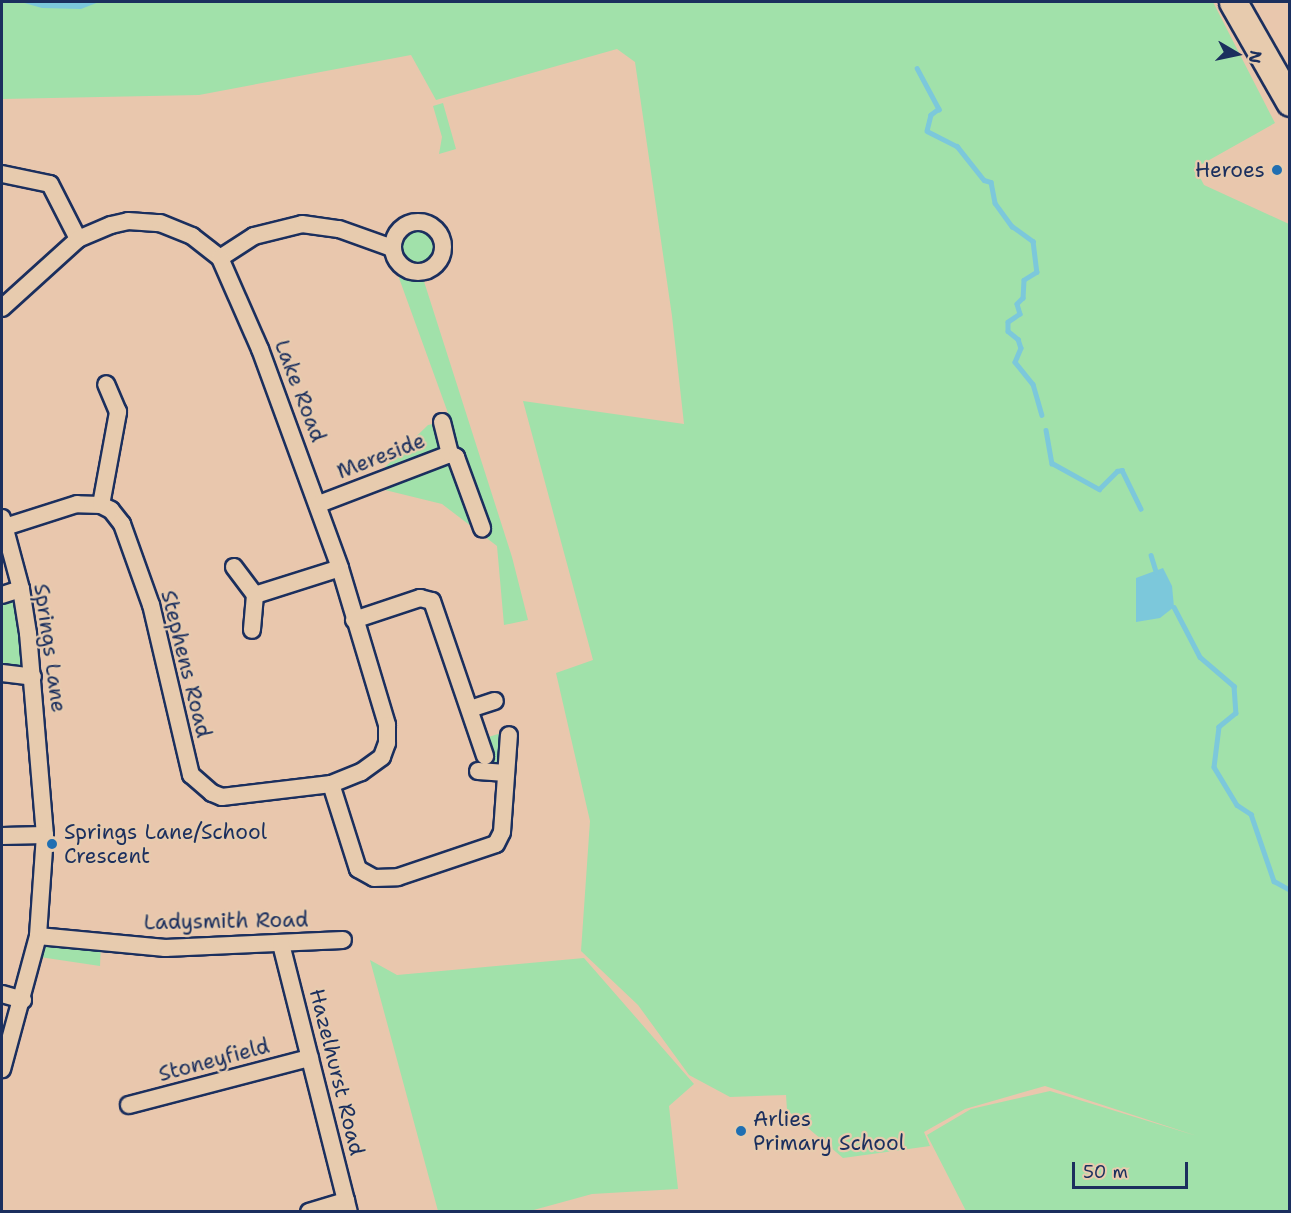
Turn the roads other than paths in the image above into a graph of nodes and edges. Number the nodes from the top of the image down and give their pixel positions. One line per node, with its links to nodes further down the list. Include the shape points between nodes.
1 (1233, 2): 2 (main road)
2 (1290, 102)
3 (2, 174): 4 (street, via 50,184)
4 (78, 239): 6 (street, Lake Road, via 111,225 146,221 192,236); 7 (street, Lake Road)
5 (392, 248): 6 (street, via 339,229 302,224 254,236)
6 (220, 258): 11 (street, Lake Road, via 260,349)
7 (2, 308)
8 (106, 384): 12 (street, via 117,412)
9 (442, 422): 10 (street)
10 (450, 454): 11 (street, Mereside); 14 (street, Mereside, via 456,457)
11 (319, 504): 16 (street, Lake Road)
12 (100, 505): 13 (street, via 77,504); 29 (street, Stephens Road, via 111,510 122,524 151,605 191,775 201,786 222,797)
13 (3, 523): 17 (street, Springs Lane)
14 (482, 528)
15 (234, 567): 19 (street)
16 (340, 568): 19 (street); 20 (street, Lake Road)
17 (21, 588): 18 (street); 23 (street, Springs Lane)
18 (2, 595)
19 (255, 595): 21 (street)
20 (354, 620): 25 (street, via 420,598 432,601); 28 (street, Lake Road, via 388,734 382,757)
21 (252, 630)
22 (2, 674): 23 (street)
23 (33, 677): 30 (street, Springs Lane)
24 (495, 701): 25 (street)
25 (470, 709): 27 (street, via 481,764)
26 (509, 735): 27 (street)
27 (506, 772): 29 (street, via 502,831 496,844 389,880 366,875 354,862)
28 (353, 776): 29 (street, Stephens Road)
29 (331, 784)
30 (45, 835): 31 (street); 32 (street, Springs Lane)
31 (2, 836)
32 (38, 936): 34 (street, Ladysmith Road, via 165,948); 36 (street, Springs Lane)
33 (343, 940): 34 (street, Ladysmith Road)
34 (281, 944): 37 (street, Hazelhurst Road)
35 (2, 994): 36 (street)
36 (23, 1000): 38 (street, Springs Lane)
37 (310, 1058): 39 (street, Stoneyfield); 40 (street, Hazelhurst Road)
38 (2, 1069)
39 (129, 1105)
40 (348, 1206): 41 (street)
41 (309, 1212)

